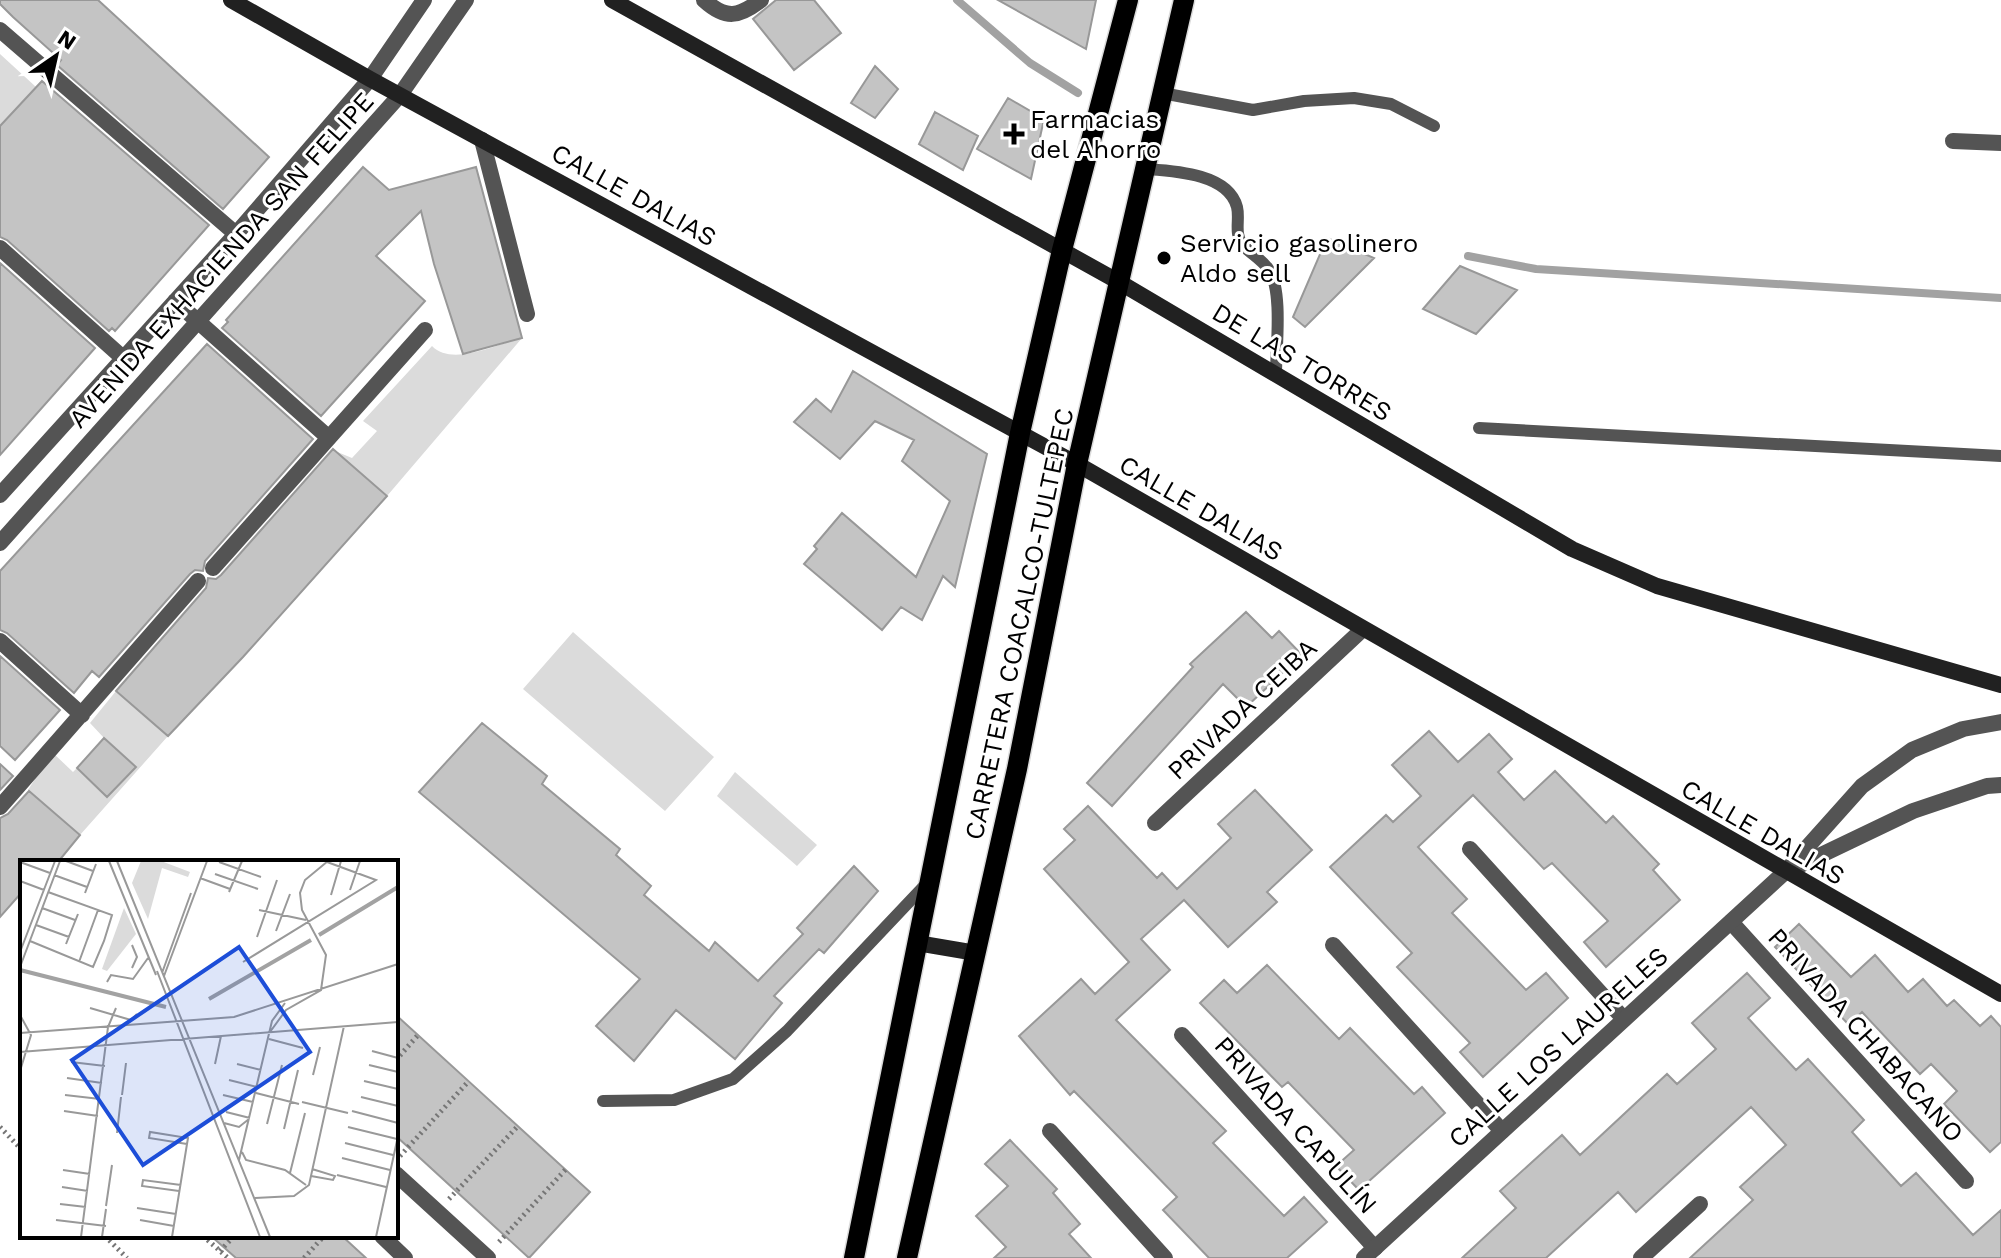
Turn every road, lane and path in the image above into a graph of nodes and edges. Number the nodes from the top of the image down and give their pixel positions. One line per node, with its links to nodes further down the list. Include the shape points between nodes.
1 (231, 0): 10 (main road, CALLE DALIAS)
2 (424, 0): 10 (street, AVENIDA EXHACIENDA SAN FELIPE)
3 (466, 0): 12 (street, AVENIDA EXHACIENDA SAN FELIPE)
4 (612, 0): 20 (main road, DE LAS TORRES)
5 (704, 0): 6 (street, via 725,15 744,13)
6 (761, 0)
7 (1128, 0): 20 (main road, CARRETERA COACALCO-TULTEPEC)
8 (1184, 0): 11 (main road, CARRETERA COACALCO-TULTEPEC)
9 (0, 30): 18 (street)
10 (370, 79): 12 (main road, CALLE DALIAS); 18 (street, AVENIDA EXHACIENDA SAN FELIPE)
11 (1162, 93): 13 (lane, via 1253,110 1354,98 1391,104); 17 (main road, CARRETERA COACALCO-TULTEPEC)
12 (400, 95): 14 (main road, CALLE DALIAS); 24 (street, AVENIDA EXHACIENDA SAN FELIPE)
13 (1434, 126)
14 (482, 140): 23 (street); 29 (main road, CALLE DALIAS)
15 (1953, 141): 16 (street)
16 (2001, 143)
17 (1145, 169): 21 (main road, CARRETERA COACALCO-TULTEPEC); 27 (lane, via 1213,181 1228,192 1237,207 1241,243 1270,271 1276,286)
18 (236, 234): 22 (street, AVENIDA EXHACIENDA SAN FELIPE)
19 (0, 248): 26 (street)
20 (1062, 250): 21 (main road, DE LAS TORRES); 29 (main road, CARRETERA COACALCO-TULTEPEC)
21 (1119, 282): 27 (main road, DE LAS TORRES); 32 (main road, CARRETERA COACALCO-TULTEPEC)
22 (175, 301): 24 (street); 26 (street, AVENIDA EXHACIENDA SAN FELIPE)
23 (527, 314)
24 (198, 322): 30 (street); 35 (street, AVENIDA EXHACIENDA SAN FELIPE)
25 (425, 330): 30 (street)
26 (123, 358): 33 (street, AVENIDA EXHACIENDA SAN FELIPE)
27 (1276, 374): 40 (main road, DE LAS TORRES, via 1572,549 1657,586)
28 (1479, 428): 31 (lane)
29 (1020, 433): 32 (main road, CALLE DALIAS); 48 (main road, CARRETERA COACALCO-TULTEPEC)
30 (329, 438): 36 (street)
31 (2001, 456)
32 (1077, 464): 38 (main road, CALLE DALIAS); 52 (main road, CARRETERA COACALCO-TULTEPEC)
33 (6, 476): 34 (street, AVENIDA EXHACIENDA SAN FELIPE)
34 (0, 495)
35 (0, 543)
36 (213, 568)
37 (198, 581): 41 (street)
38 (1363, 629): 45 (street, PRIVADA CEIBA); 47 (main road, CALLE DALIAS)
39 (0, 641): 41 (street)
40 (2001, 685)
41 (82, 715): 44 (street)
42 (2001, 722): 47 (street, via 1963,729 1912,750 1862,786)
43 (2001, 785): 47 (street, via 1913,811)
44 (0, 807)
45 (1155, 823)
46 (1470, 849): 54 (street)
47 (1785, 872): 49 (street, CALLE LOS LAURELES); 53 (main road, CALLE DALIAS)
48 (929, 881): 50 (main road, CARRETERA COACALCO-TULTEPEC); 59 (lane, via 787,1031 733,1079 674,1100)
49 (1731, 922): 54 (street, CALLE LOS LAURELES); 68 (street, PRIVADA CHABACANO)
50 (917, 943): 52 (main road); 83 (main road, CARRETERA COACALCO-TULTEPEC)
51 (1333, 945): 63 (street)
52 (976, 953): 84 (main road, CARRETERA COACALCO-TULTEPEC)
53 (2001, 994)
54 (1624, 1019): 63 (street, CALLE LOS LAURELES)
55 (418, 1035): 57 (path)
56 (1182, 1035): 77 (street, PRIVADA CAPULÍN)
57 (398, 1058)
58 (467, 1083): 65 (path)
59 (603, 1101)
60 (0, 1127): 64 (path)
61 (517, 1127): 70 (path)
62 (1050, 1131): 85 (street)
63 (1502, 1131): 77 (street, CALLE LOS LAURELES)
64 (20, 1148)
65 (398, 1158)
66 (566, 1169): 78 (path)
67 (398, 1176): 70 (street)
68 (1966, 1181)
69 (1700, 1204): 86 (street)
70 (437, 1212): 78 (street)
71 (107, 1238): 79 (path)
72 (205, 1238): 76 (path)
73 (232, 1238): 76 (path)
74 (322, 1238): 81 (path)
75 (384, 1238): 82 (street)
76 (220, 1251): 80 (path)
77 (1369, 1253)
78 (487, 1257)
79 (127, 1258)
80 (228, 1258)
81 (304, 1258)
82 (405, 1258)
83 (854, 1258)
84 (907, 1258)
85 (1165, 1258)
86 (1641, 1258)

